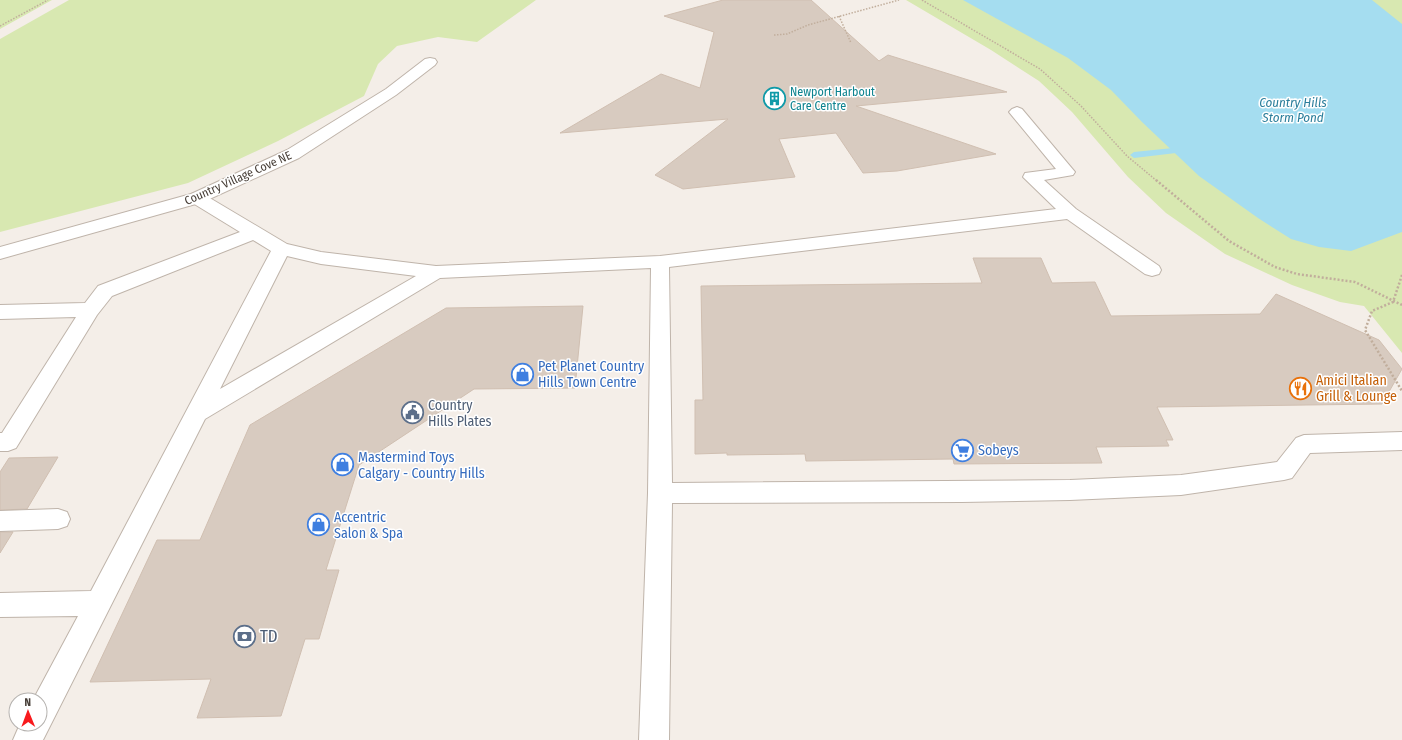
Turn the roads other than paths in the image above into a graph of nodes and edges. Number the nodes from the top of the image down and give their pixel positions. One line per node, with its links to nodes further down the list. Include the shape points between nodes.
1 (430, 62): 3 (street, Country Village Cove NE, via 391,92 293,154)
2 (1017, 112): 4 (lane, via 1067,172 1032,177)
3 (197, 198): 5 (lane); 7 (street, Country Village Cove NE)
4 (1070, 213): 8 (lane); 9 (lane)
5 (253, 233): 6 (lane); 11 (lane, via 215,250 105,290)
6 (281, 249): 10 (lane, via 322,258); 13 (lane)
7 (0, 253)
8 (660, 262): 10 (lane); 16 (lane)
9 (1152, 270)
10 (436, 272): 13 (lane)
11 (90, 310): 12 (lane); 15 (lane, via 8,442)
12 (0, 312)
13 (197, 413): 19 (lane)
14 (1402, 441): 16 (lane, via 1304,444 1284,471 1181,485 962,492)
15 (0, 442)
16 (660, 493): 22 (lane)
17 (58, 519): 18 (lane)
18 (0, 521)
19 (100, 603): 20 (lane); 21 (lane)
20 (0, 605)
21 (48, 702)
22 (654, 740)

